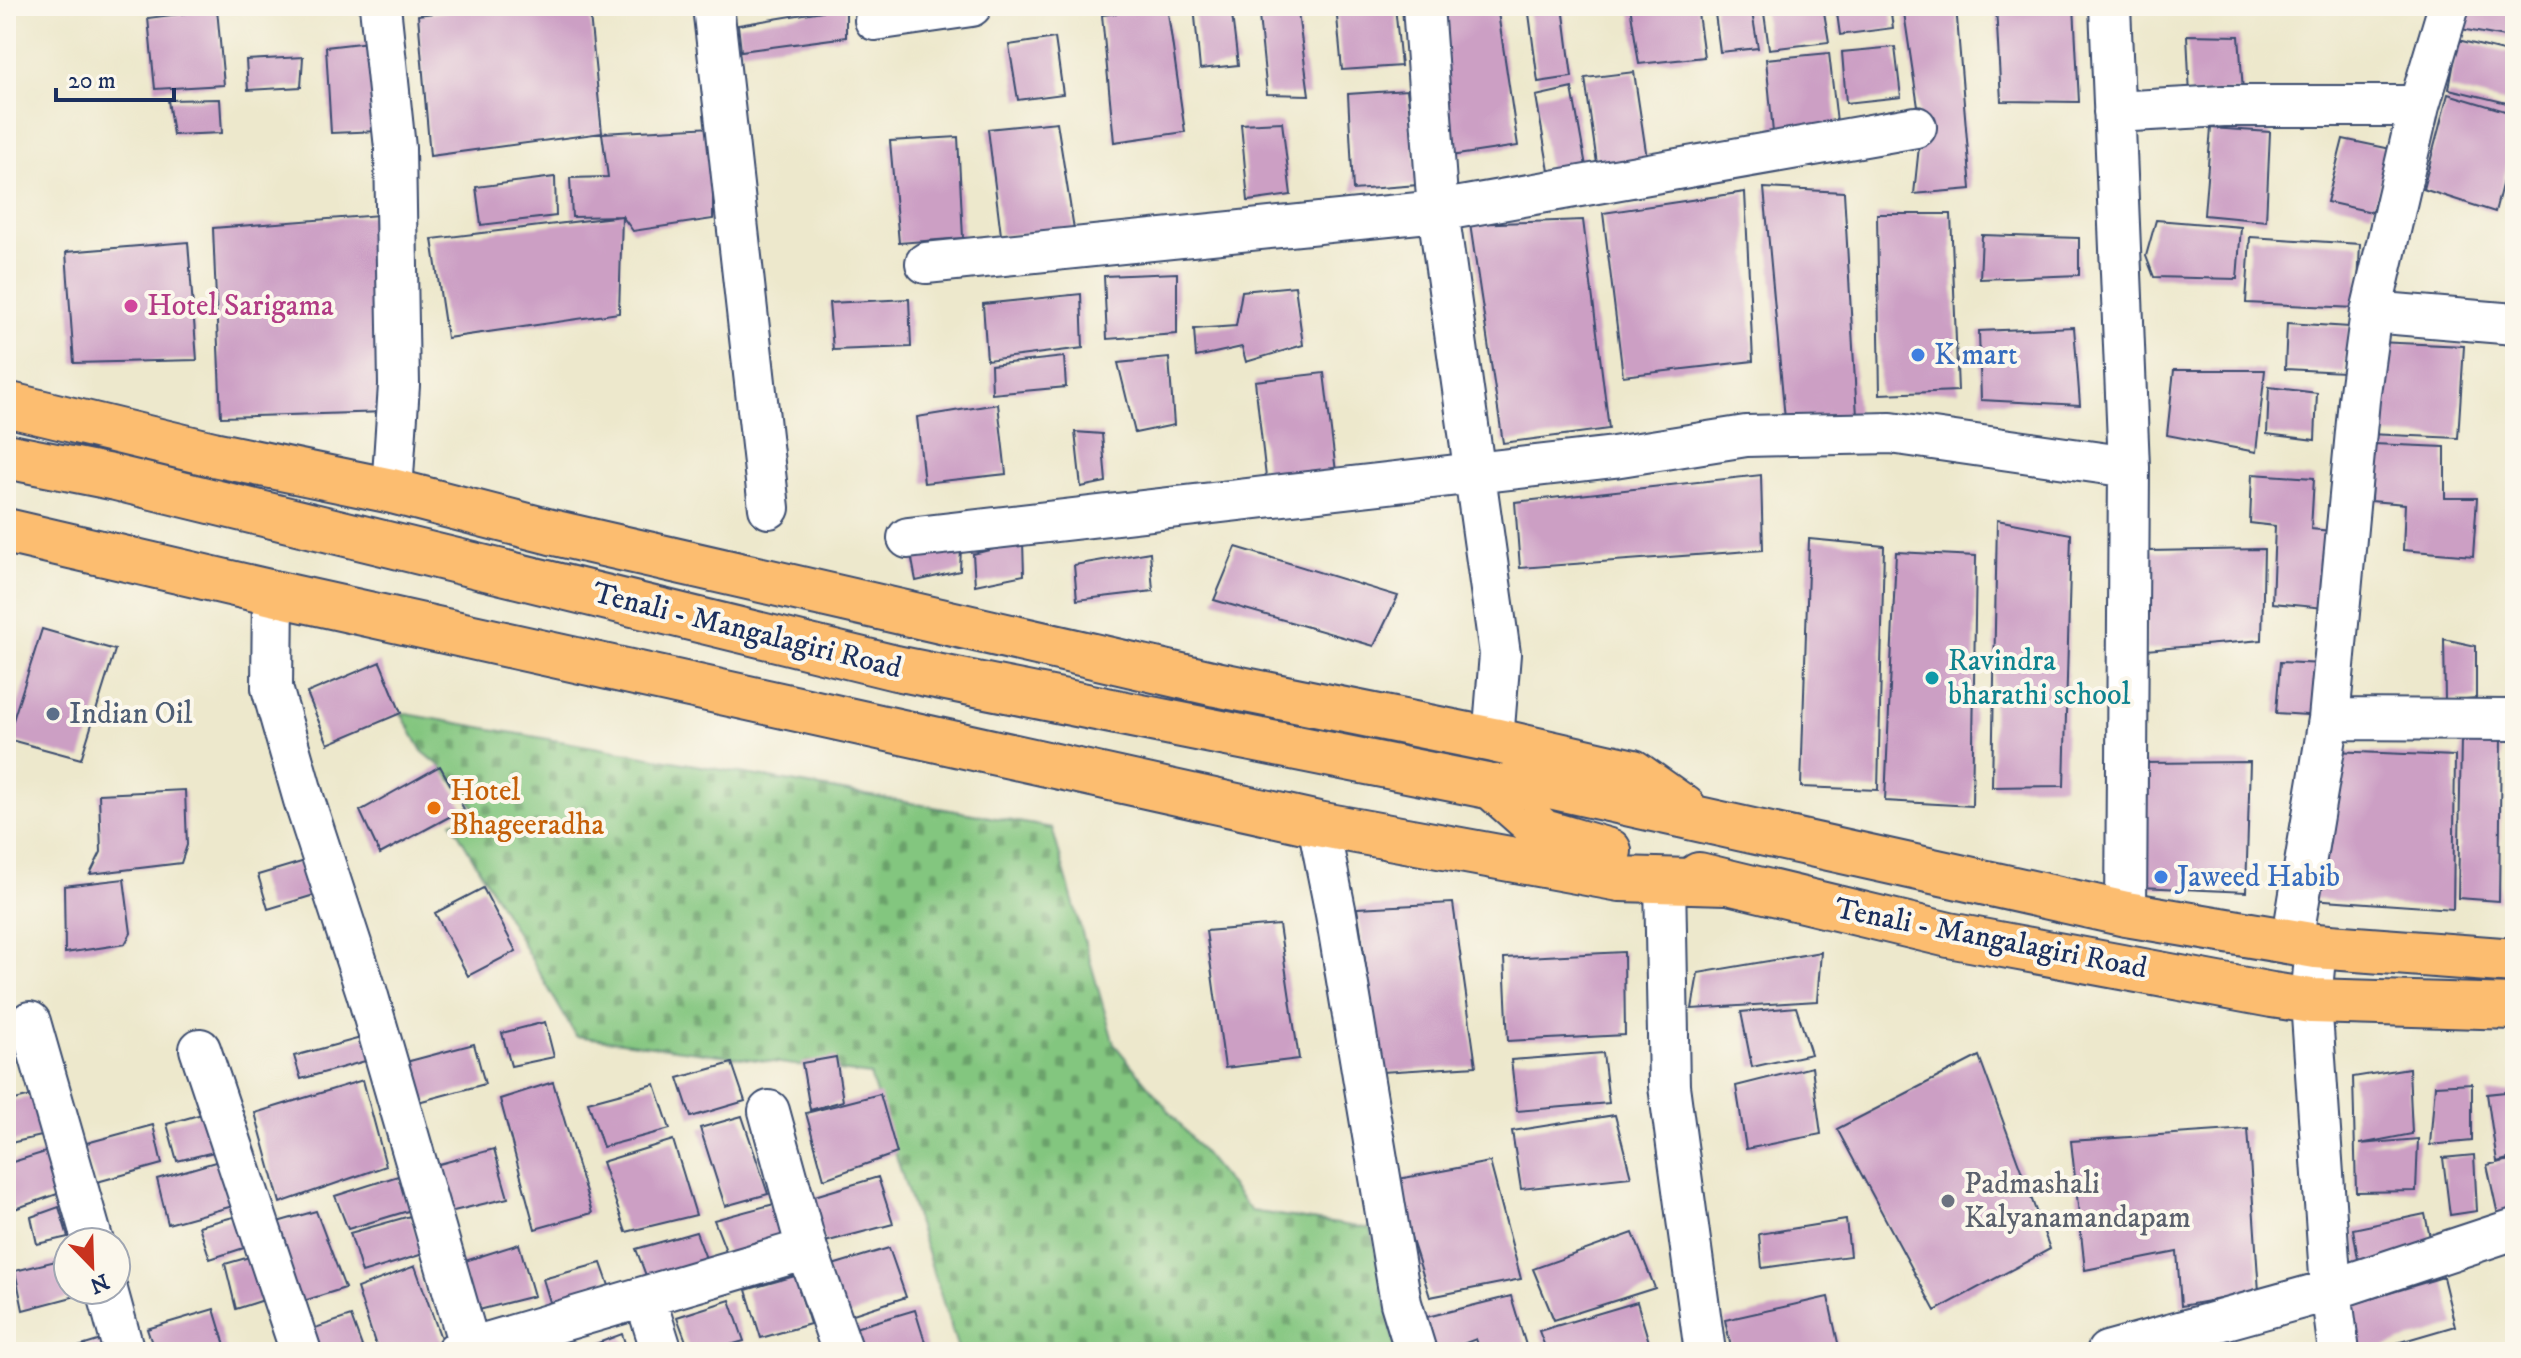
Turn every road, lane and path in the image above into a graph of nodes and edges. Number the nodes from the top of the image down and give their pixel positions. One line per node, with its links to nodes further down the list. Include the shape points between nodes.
1 (380, 6): 19 (street, via 395,148 399,385)
2 (713, 6): 20 (street)
3 (971, 6): 7 (street)
4 (1423, 6): 11 (street)
5 (2110, 6): 9 (street)
6 (2449, 6): 8 (street)
7 (875, 20)
8 (2419, 106): 9 (street); 13 (street)
9 (2114, 112): 17 (street)
10 (1916, 127): 11 (street)
11 (1438, 211): 12 (street); 18 (street)
12 (926, 263)
13 (2371, 312): 14 (street); 24 (street)
14 (2515, 324)
15 (8, 403): 19 (main road)
16 (6, 456): 27 (main road, Tenali - Mangalagiri Road, via 896,668)
17 (2129, 467): 18 (street, via 1891,433 1746,436); 32 (street)
18 (1475, 472): 22 (street); 26 (street, via 1500,654)
19 (392, 491): 26 (main road, via 1216,684)
20 (769, 508)
21 (6, 531): 23 (main road)
22 (908, 538)
23 (273, 593): 29 (main road); 47 (street, via 272,688 367,993)
24 (2329, 719): 25 (street); 33 (street)
25 (2515, 720)
26 (1493, 740): 28 (main road, via 1633,772)
27 (1492, 787): 28 (main road, Tenali - Mangalagiri Road, via 1550,786); 31 (main road, Tenali - Mangalagiri Road, via 1543,832)
28 (1703, 821): 32 (main road, Tenali - Mangalagiri Road)
29 (1318, 824): 30 (main road, via 1620,879); 52 (street, via 1401,1303)
30 (1665, 881): 31 (main road); 53 (street, via 1669,1086)
31 (1727, 882): 35 (main road, Tenali - Mangalagiri Road, via 1949,935)
32 (2126, 914): 33 (main road, Tenali - Mangalagiri Road)
33 (2304, 944): 34 (main road, Tenali - Mangalagiri Road); 35 (street)
34 (2515, 961)
35 (2311, 1001): 36 (main road, Tenali - Mangalagiri Road); 43 (street)
36 (2515, 1007)
37 (30, 1022): 40 (street)
38 (200, 1049): 49 (street)
39 (769, 1111): 42 (street)
40 (88, 1226)
41 (2515, 1229): 43 (street)
42 (807, 1249): 44 (street); 51 (street)
43 (2331, 1290): 46 (street); 55 (street)
44 (645, 1298): 47 (street); 50 (street)
45 (111, 1306): 48 (street)
46 (2150, 1346): 54 (street)
47 (465, 1351)
48 (124, 1352)
49 (301, 1352)
50 (662, 1352)
51 (843, 1352)
52 (1416, 1352)
53 (1705, 1352)
54 (2107, 1352)
55 (2339, 1352)

